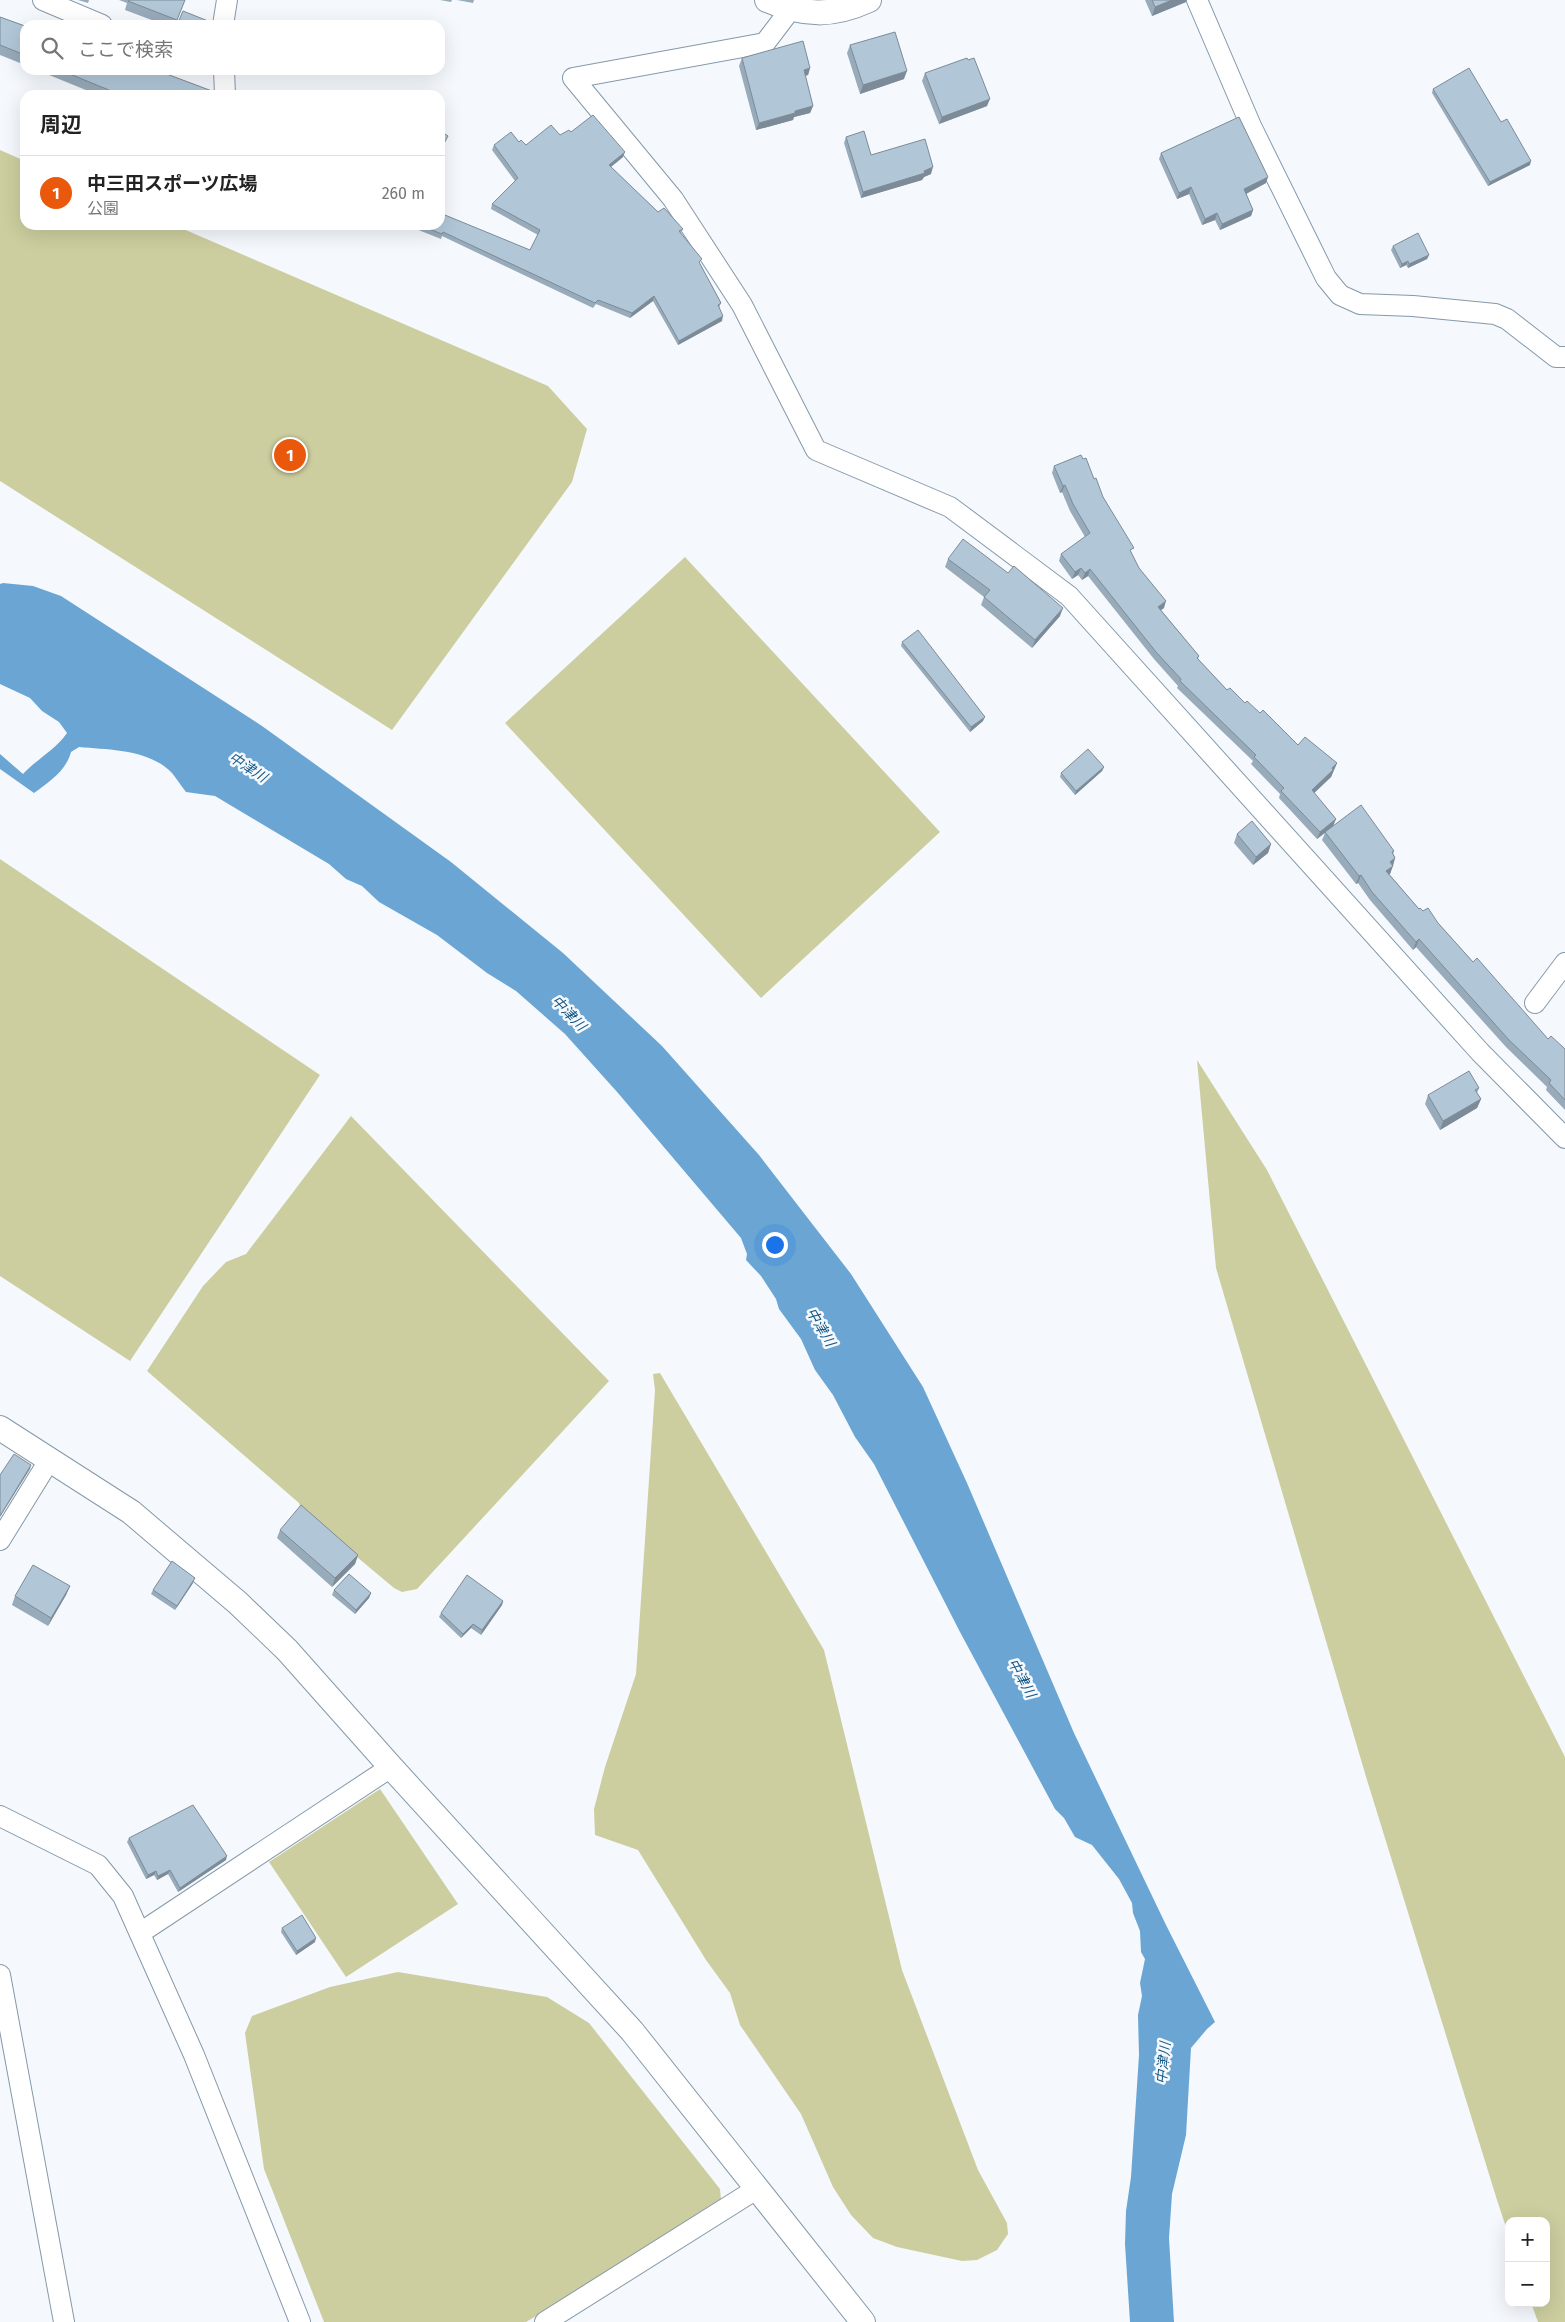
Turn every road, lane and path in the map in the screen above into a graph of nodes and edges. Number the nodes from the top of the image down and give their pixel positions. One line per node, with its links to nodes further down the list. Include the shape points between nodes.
1 (43, 0): 7 (street)
2 (227, 0): 8 (street)
3 (767, 0): 6 (street)
4 (869, 0): 6 (street, via 851,8 820,14)
5 (1197, 0): 11 (street, via 1251,126 1326,278 1340,295 1360,304 1495,314 1507,319 1556,357)
6 (790, 10): 14 (street, via 765,43 573,78 673,199 716,264 742,305 816,450 950,507 1069,596 1480,1052)
7 (90, 20)
8 (224, 20)
9 (221, 75): 10 (street)
10 (224, 90)
11 (1565, 357)
12 (1565, 963): 13 (street)
13 (1535, 1003)
14 (1565, 1138)
15 (0, 1428): 16 (street)
16 (50, 1459): 17 (street); 18 (street, via 132,1512 238,1603 287,1650)
17 (0, 1540)
18 (391, 1766): 20 (street); 22 (street, via 632,2031)
19 (0, 1816): 20 (street, via 98,1865 123,1896)
20 (140, 1934): 24 (street, via 194,2055)
21 (0, 1975): 23 (street)
22 (758, 2188): 25 (street); 26 (street)
23 (64, 2322)
24 (300, 2322)
25 (545, 2322)
26 (863, 2322)

